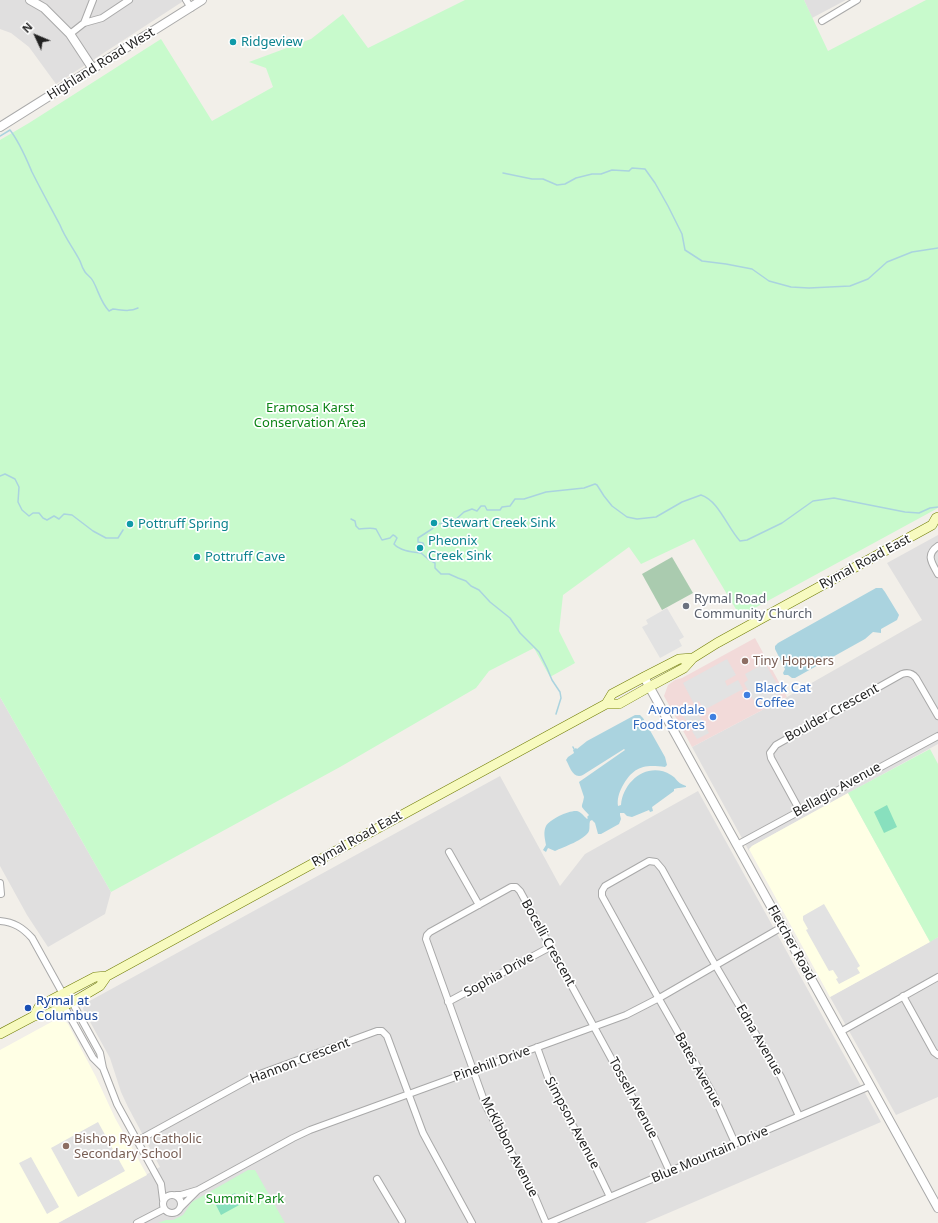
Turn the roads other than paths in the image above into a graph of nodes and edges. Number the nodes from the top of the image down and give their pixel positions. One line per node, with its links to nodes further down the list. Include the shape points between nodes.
1 (30, 0): 10 (street, via 44,8)
2 (93, 0): 9 (street)
3 (129, 0): 9 (street, via 102,18)
4 (186, 0): 7 (street)
5 (202, 0): 7 (street, Highland Road West)
6 (855, 1): 8 (street)
7 (191, 8): 11 (street, Highland Road West)
8 (822, 21)
9 (84, 23): 10 (street)
10 (70, 34): 11 (street)
11 (93, 68): 12 (street, Highland Road West)
12 (0, 127)
13 (938, 517): 14 (main road, Rymal Road East)
14 (935, 526): 17 (main road, Rymal Road East)
15 (938, 546): 16 (street, via 931,552 930,558)
16 (938, 574)
17 (693, 658): 18 (main road, Rymal Road East, via 680,659); 19 (main road, Rymal Road East, via 684,668)
18 (644, 677): 19 (street, Fletcher Road); 20 (main road, Rymal Road East, via 612,694)
19 (649, 687): 20 (main road, Rymal Road East, via 619,704); 24 (street, Fletcher Road)
20 (606, 704): 33 (main road, Rymal Road East)
21 (938, 716): 23 (street, Boulder Crescent, via 916,678 907,672 776,745 770,753 771,758)
22 (938, 736): 23 (street, Bellagio Avenue)
23 (800, 811): 24 (street, Bellagio Avenue)
24 (737, 845): 30 (street, Fletcher Road)
25 (449, 852): 28 (street)
26 (0, 883): 27 (street)
27 (1, 894)
28 (479, 905): 31 (street, Bocelli Crescent, via 510,888 517,888); 38 (street, Bocelli Crescent, via 426,936)
29 (0, 921): 35 (street, via 13,923 26,931)
30 (782, 927): 32 (street, Pinehill Drive); 42 (street, Fletcher Road)
31 (550, 947): 38 (street, Sophia Drive); 41 (street, Bocelli Crescent)
32 (716, 965): 37 (street, Pinehill Drive); 37 (street, Edna Avenue, via 659,864 649,861 605,886 602,891 603,899); 49 (street, Edna Avenue, via 781,1077)
33 (108, 976): 35 (main road, Rymal Road East, via 95,977); 39 (main road, Rymal Road East, via 100,986)
34 (938, 977): 36 (street)
35 (63, 994): 39 (street); 40 (main road, Rymal Road East, via 39,1007)
36 (902, 996): 42 (street); 45 (street)
37 (658, 999): 41 (street, Pinehill Drive, via 626,1015); 51 (street, Bates Avenue, via 713,1094)
38 (448, 1002): 46 (street, Bocelli Crescent)
39 (68, 1004): 40 (main road, Rymal Road East, via 44,1016); 50 (street, via 93,1058 103,1068 117,1104)
40 (34, 1016): 43 (main road, Rymal Road East)
41 (594, 1026): 44 (street, Pinehill Drive); 52 (street, Tossell Avenue, via 654,1136)
42 (840, 1032): 47 (street, Fletcher Road)
43 (0, 1034)
44 (537, 1047): 46 (street, Pinehill Drive); 57 (street, Simpson Avenue, via 551,1086)
45 (938, 1055)
46 (473, 1071): 48 (street, Pinehill Drive); 65 (street, McKibbon Avenue, via 488,1112)
47 (870, 1086): 49 (street, Blue Mountain Drive); 60 (street, Fletcher Road)
48 (409, 1094): 50 (street, Hannon Crescent, via 387,1036 380,1031 257,1075); 55 (street, Pinehill Drive, via 300,1134); 64 (street, via 423,1133)
49 (799, 1116): 51 (street, Blue Mountain Drive)
50 (137, 1140): 54 (street)
51 (735, 1143): 52 (street, Blue Mountain Drive)
52 (670, 1172): 57 (street, Blue Mountain Drive)
53 (377, 1179): 62 (street)
54 (161, 1184): 56 (street); 58 (street)
55 (198, 1190): 56 (street, Pinehill Drive); 59 (street, Pinehill Drive)
56 (175, 1195): 58 (street, via 167,1195); 59 (street, via 180,1199)
57 (610, 1197): 65 (street, Blue Mountain Drive)
58 (163, 1200): 61 (street)
59 (180, 1206): 61 (street, via 174,1212)
60 (938, 1208)
61 (164, 1209): 63 (street)
62 (402, 1221)
63 (137, 1223)
64 (472, 1223)
65 (548, 1223)

